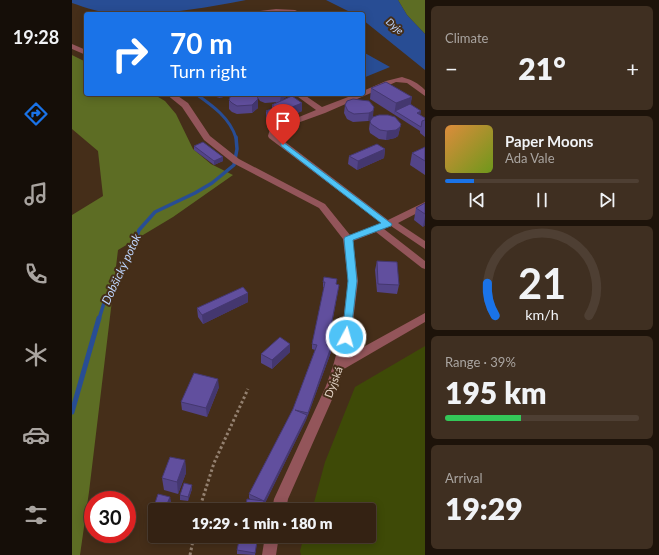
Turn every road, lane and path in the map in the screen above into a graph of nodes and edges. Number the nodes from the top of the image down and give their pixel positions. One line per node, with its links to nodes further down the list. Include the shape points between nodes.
1 (262, 12): 2 (street)
2 (290, 12)
3 (72, 46): 4 (street)
4 (84, 52)
5 (365, 93): 6 (street, via 400,78 413,82)
6 (425, 94)
7 (173, 96): 14 (street, via 186,105 207,138 236,161 322,206)
8 (301, 96): 10 (street)
9 (358, 96): 10 (street)
10 (322, 111): 12 (street, via 274,130 272,136)
11 (425, 206): 12 (street)
12 (389, 223): 13 (street); 15 (street)
13 (378, 229): 14 (street); 16 (street)
14 (348, 239): 18 (street, Dyjská, via 353,281 346,337)
15 (425, 246)
16 (425, 266)
17 (425, 318): 18 (street)
18 (339, 366): 21 (street, Dyjská)
19 (248, 389): 20 (path, via 221,446)
20 (201, 503)
21 (280, 503)
22 (193, 543): 24 (path)
23 (271, 543): 25 (street)
24 (190, 555)
25 (269, 555)

